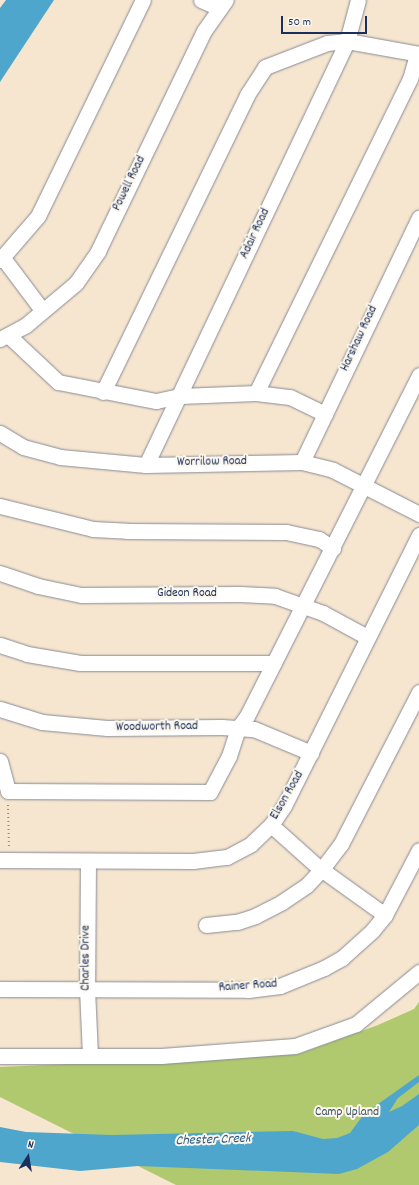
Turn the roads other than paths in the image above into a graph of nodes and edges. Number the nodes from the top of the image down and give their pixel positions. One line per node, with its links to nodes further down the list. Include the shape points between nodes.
1 (143, 0): 8 (street, via 38,216)
2 (201, 0): 4 (street)
3 (358, 0): 5 (street, Adair Road)
4 (222, 4): 9 (street, Powell Road, via 204,31 98,251 76,283)
5 (347, 42): 6 (street); 12 (street, via 327,43 265,67 247,95); 14 (street, Adair Road)
6 (418, 54): 13 (street, via 410,79)
7 (419, 218): 15 (street, Harshaw Road)
8 (1, 259): 9 (street)
9 (42, 310): 10 (street, Powell Road, via 26,325)
10 (4, 337): 12 (street, via 58,382)
11 (419, 375): 19 (street)
12 (103, 392): 14 (street, via 156,402)
13 (256, 393): 14 (street); 15 (street, via 290,397)
14 (180, 396): 18 (street, Adair Road)
15 (325, 414): 17 (street, Harshaw Road)
16 (0, 432): 18 (street, Worrilow Road, via 23,447 60,457)
17 (302, 462): 18 (street, Worrilow Road); 19 (street, Worrilow Road, via 332,470)
18 (146, 465)
19 (365, 486): 21 (street, Worrilow Road); 23 (street)
20 (0, 506): 23 (street, via 93,529 286,532 319,539)
21 (419, 514)
22 (419, 535): 26 (street, Elson Road)
23 (333, 548): 25 (street)
24 (0, 574): 25 (street, Gideon Road, via 38,586 81,595 240,594 275,596)
25 (304, 604): 26 (street, Gideon Road); 28 (street)
26 (367, 637): 32 (street, Elson Road)
27 (0, 645): 28 (street, via 27,654 80,663)
28 (274, 663): 31 (street, via 247,716)
29 (419, 692): 38 (street, via 341,844)
30 (0, 709): 31 (street, Woodworth Road, via 42,722 108,728)
31 (238, 728): 32 (street, Woodworth Road, via 254,729); 33 (street, via 229,756 210,792 8,791)
32 (311, 753): 34 (street, Elson Road, via 284,806)
33 (0, 761)
34 (271, 825): 37 (street, Elson Road, via 251,844 227,857 193,861); 38 (street)
35 (419, 850): 39 (street, Rainer Road)
36 (4, 860): 37 (street, Elson Road)
37 (88, 861): 43 (street, Charles Drive)
38 (322, 869): 39 (street); 40 (street, via 307,885 289,898 255,916 237,922)
39 (385, 915): 43 (street, Rainer Road, via 342,958 280,986 248,990)
40 (206, 925)
41 (419, 972): 44 (street, via 356,1024 295,1046 161,1056)
42 (0, 989): 43 (street)
43 (87, 989): 44 (street, Charles Drive)
44 (90, 1054): 45 (street)
45 (0, 1056)

